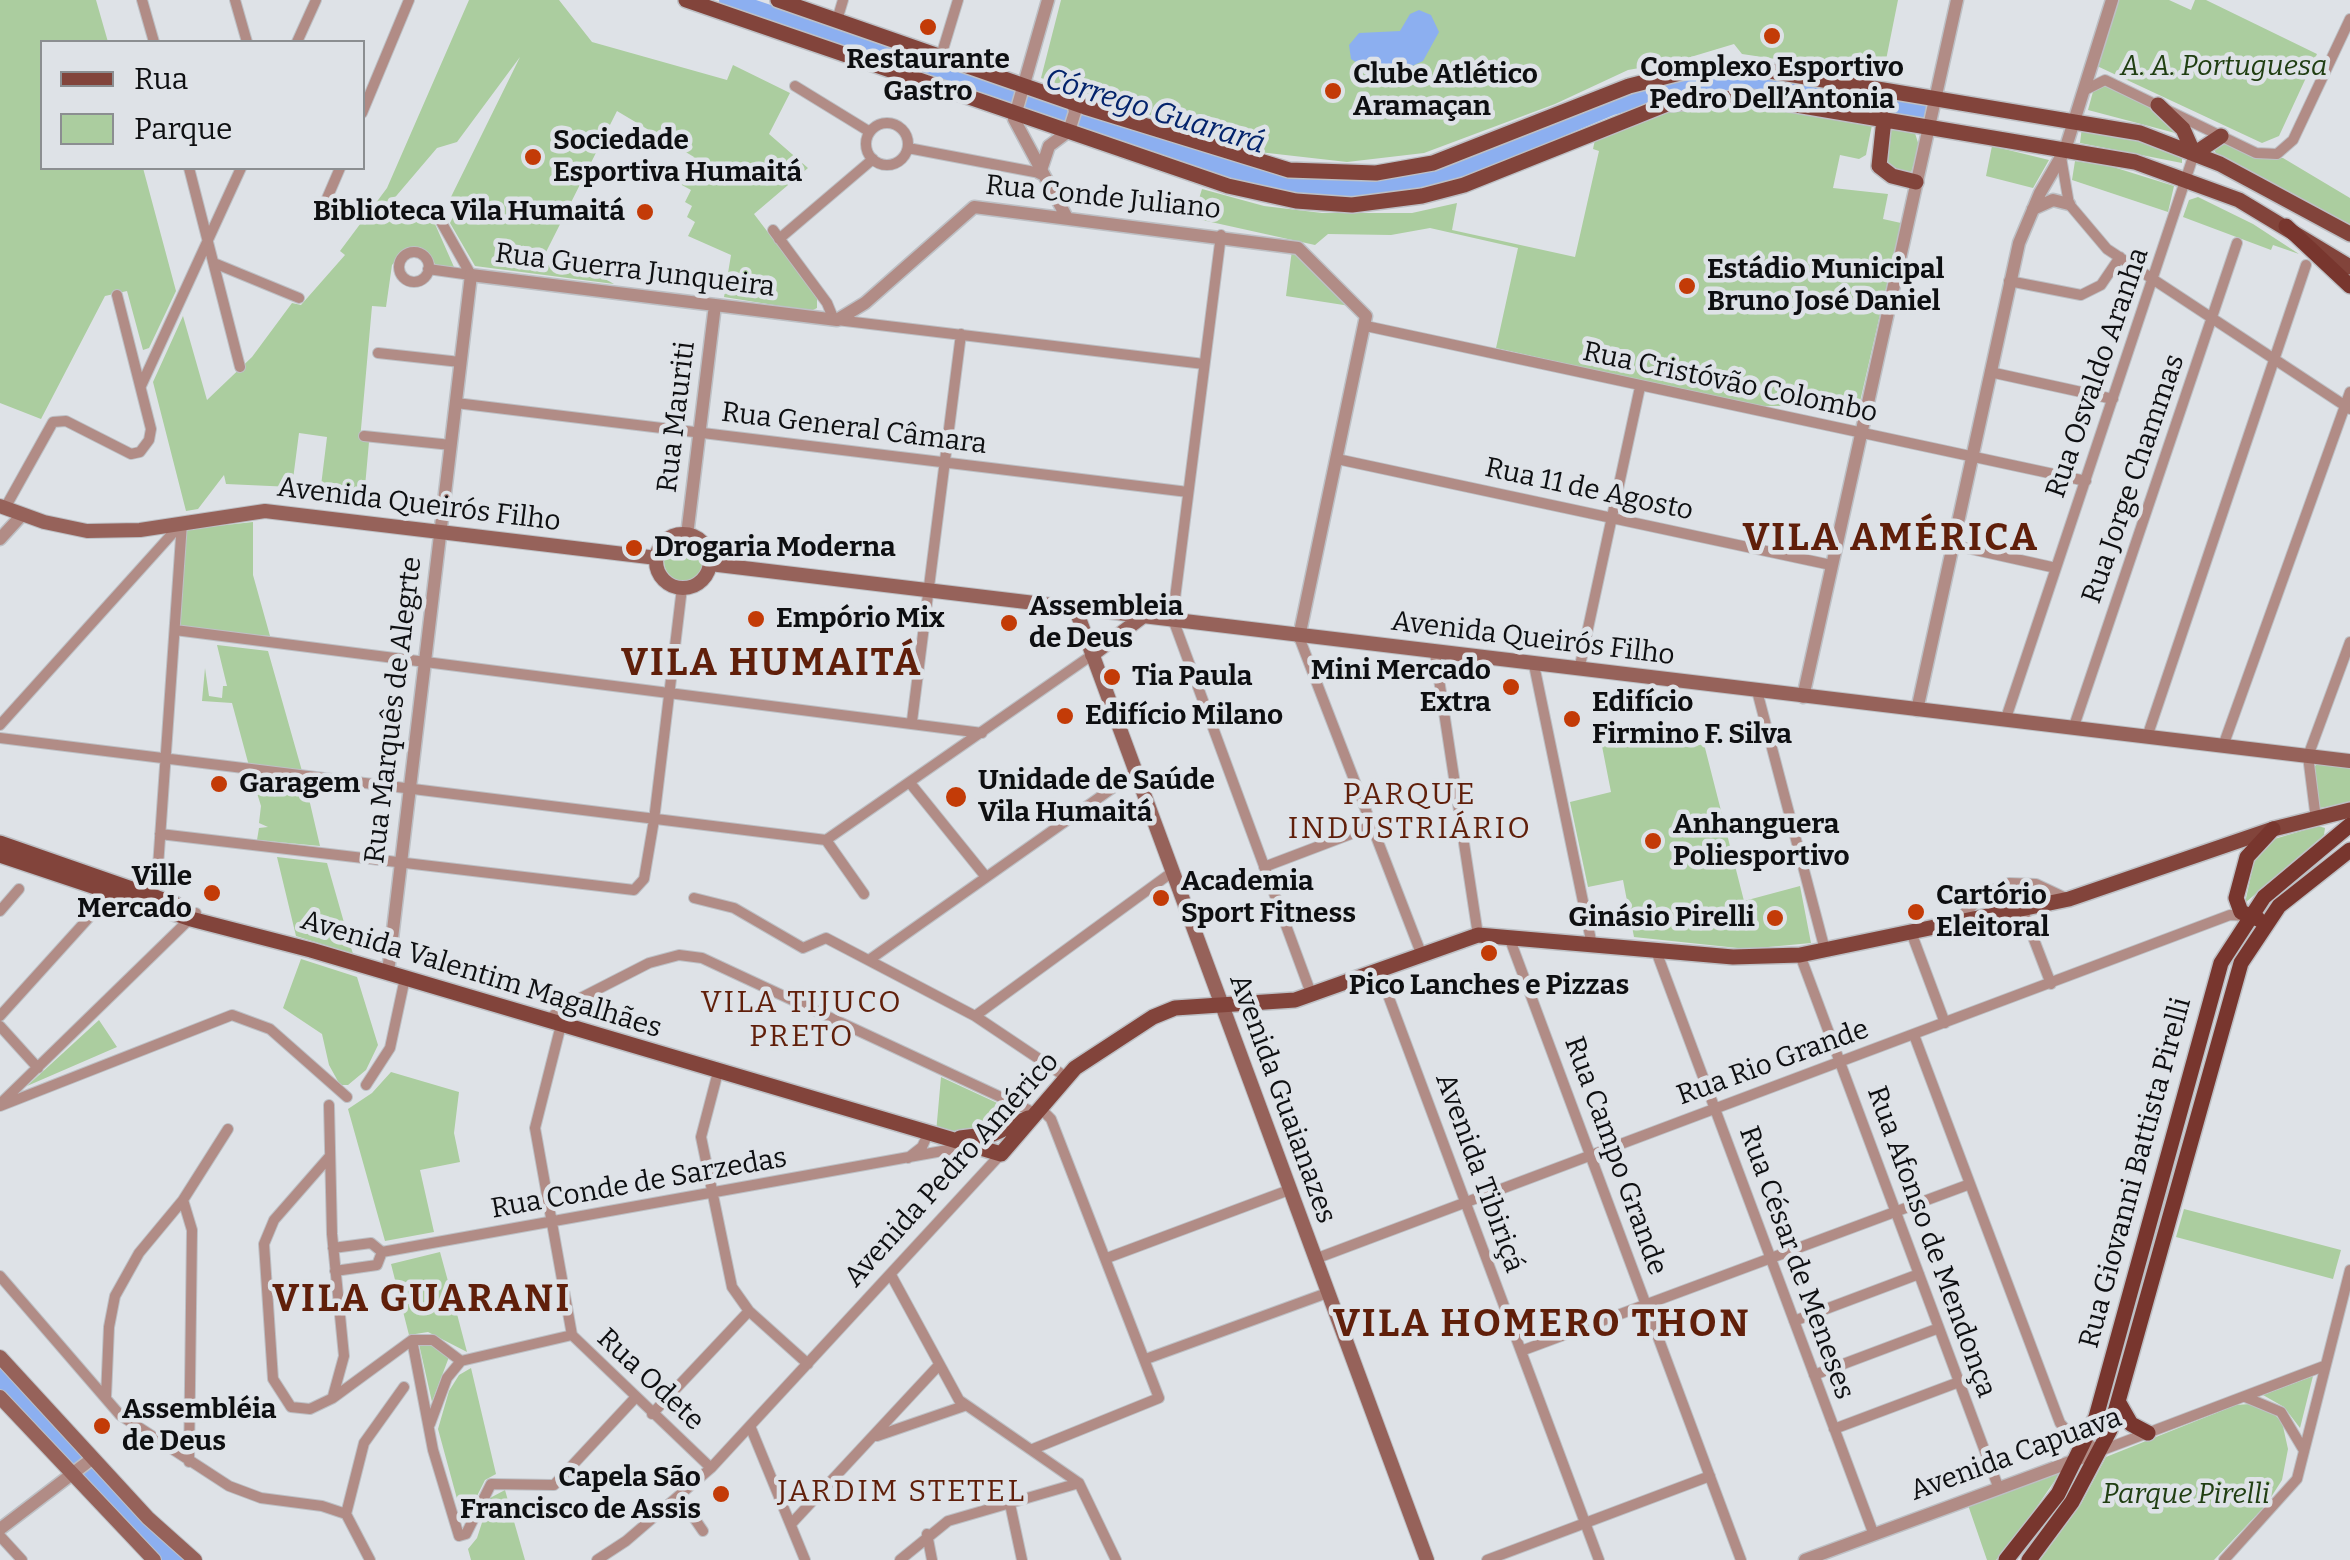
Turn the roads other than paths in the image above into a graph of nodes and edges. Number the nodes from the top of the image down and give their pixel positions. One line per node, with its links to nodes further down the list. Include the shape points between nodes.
1 (142, 0): 14 (street)
2 (234, 0): 15 (street)
3 (316, 0): 16 (street)
4 (410, 0): 22 (street)
5 (686, 0): 20 (main road)
6 (778, 0): 13 (main road)
7 (843, 0): 13 (street)
8 (958, 0): 17 (street)
9 (1048, 0): 20 (street)
10 (1957, 0): 21 (street)
11 (2112, 0): 19 (street)
12 (2350, 19): 30 (street, via 2289,148 2261,155)
13 (837, 20): 17 (main road)
14 (153, 40)
15 (246, 40)
16 (298, 40)
17 (941, 56): 20 (main road)
18 (794, 86): 28 (street)
19 (2084, 90): 23 (street, via 2105,80); 26 (street)
20 (1018, 98): 24 (main road); 24 (main road); 29 (street)
21 (1935, 100): 24 (main road, via 1775,70 1688,72 1629,86 1447,160 1347,174 1261,164); 26 (main road); 27 (street)
22 (365, 105)
23 (2158, 105): 30 (street); 34 (main road, via 2183,129)
24 (1072, 118): 25 (main road, via 1228,186 1296,201 1352,204 1444,191 1641,112 1694,99 1776,100); 31 (street)
25 (1884, 119): 27 (main road); 41 (main road, via 1879,166)
26 (2075, 120): 33 (street); 34 (main road, via 2140,133)
27 (1930, 123): 33 (main road); 41 (street)
28 (870, 132): 32 (street, via 895,125); 35 (street)
29 (1019, 135): 31 (street); 39 (street)
30 (2221, 136): 34 (main road)
31 (1049, 146): 39 (street)
32 (908, 148): 35 (street, via 896,163); 39 (street)
33 (2063, 153): 40 (main road); 43 (street); 45 (street)
34 (2194, 154): 40 (street, Rua Osvaldo Aranha); 44 (main road)
35 (873, 159): 67 (street, via 776,234)
36 (190, 170): 51 (street)
37 (240, 170): 51 (street)
38 (339, 170): 42 (street)
39 (1040, 173): 47 (street)
40 (2186, 177): 48 (main road); 60 (street, Rua Osvaldo Aranha)
41 (1916, 182): 83 (street)
42 (325, 202)
43 (2069, 204): 45 (street, via 2053,200); 54 (street, via 2093,237)
44 (2299, 207): 49 (main road); 53 (main road)
45 (2033, 209): 61 (street)
46 (435, 211): 59 (street)
47 (1066, 216): 50 (street, Rua Conde Juliano); 67 (street, Rua Conde Juliano, via 968,210 865,303)
48 (2286, 226): 57 (main road); 62 (highway)
49 (2350, 234)
50 (1221, 235): 68 (street, Rua Conde Juliano, via 1302,250 1364,311); 73 (street)
51 (209, 239): 55 (street); 76 (street)
52 (2238, 244): 66 (street, Rua Jorge Chammas)
53 (2350, 247)
54 (2120, 258): 60 (street); 61 (street, via 2101,284 2081,294)
55 (214, 263): 64 (street); 74 (street)
56 (2306, 265): 71 (street)
57 (2350, 267)
58 (428, 269): 59 (street, Rua Guerra Junqueira)
59 (471, 275): 65 (street, Rua Guerra Junqueira); 72 (street, Rua Marquês de Alegrte)
60 (2154, 279): 66 (street); 79 (street, Rua Osvaldo Aranha)
61 (2010, 281): 75 (street)
62 (2350, 286)
63 (117, 295): 76 (street)
64 (300, 298)
65 (715, 305): 67 (street, Rua Guerra Junqueira); 82 (street, Rua Mauriti)
66 (2213, 318): 71 (street); 123 (street, Rua Jorge Chammas)
67 (835, 320): 69 (street)
68 (1366, 326): 77 (street, Rua Cristóvão Colombo); 87 (street)
69 (960, 334): 73 (street); 88 (street)
70 (378, 353): 72 (street)
71 (2274, 359): 81 (street); 126 (street)
72 (460, 362): 80 (street, Rua Marquês de Alegrte)
73 (1204, 364): 90 (street)
74 (240, 368)
75 (1990, 372): 79 (street); 86 (street)
76 (140, 386): 91 (street, via 151,435 140,452 127,453 66,421 53,422)
77 (1640, 387): 83 (street, Rua Cristóvão Colombo); 93 (street)
78 (2350, 392): 81 (street)
79 (2114, 398): 89 (street, Rua Osvaldo Aranha)
80 (456, 403): 82 (street, Rua General Câmara); 85 (street, Rua Marquês de Alegrte)
81 (2348, 407): 127 (street)
82 (700, 432): 88 (street, Rua General Câmara); 96 (street, Rua Mauriti)
83 (1860, 433): 86 (street, Rua Cristóvão Colombo); 101 (street)
84 (364, 436): 85 (street)
85 (450, 445): 95 (street, Rua Marquês de Alegrte)
86 (1972, 457): 89 (street, Rua Cristóvão Colombo); 98 (street)
87 (1337, 459): 93 (street, Rua 11 de Agosto); 109 (street)
88 (944, 462): 90 (street, Rua General Câmara); 104 (street)
89 (2086, 481): 102 (street, Rua Osvaldo Aranha)
90 (1188, 492): 107 (street)
91 (2, 507): 92 (main road, Avenida Queirós Filho)
92 (22, 515): 94 (main road, Avenida Queirós Filho, via 87,531); 97 (street)
93 (1612, 518): 101 (street, Rua 11 de Agosto); 115 (street)
94 (182, 523): 95 (main road, Avenida Queirós Filho, via 264,511); 108 (street); 122 (street)
95 (440, 532): 99 (main road, Avenida Queirós Filho); 113 (street, Rua Marquês de Alegrte)
96 (688, 535): 99 (main road, via 667,540); 100 (main road, via 706,546)
97 (0, 539)
98 (1952, 545): 102 (street); 119 (street)
99 (657, 558): 103 (main road, via 662,578)
100 (710, 564): 103 (main road, via 702,580); 104 (main road, Avenida Queirós Filho)
101 (1831, 565): 118 (street)
102 (2056, 568): 120 (street, Rua Osvaldo Aranha)
103 (682, 588): 117 (street)
104 (928, 592): 105 (main road, Avenida Queirós Filho); 121 (street)
105 (1076, 610): 106 (main road, Avenida Queirós Filho); 112 (main road, Avenida Guaianazes)
106 (1141, 618): 107 (main road, Avenida Queirós Filho); 112 (main road)
107 (1173, 622): 109 (main road, Avenida Queirós Filho); 148 (street)
108 (175, 630): 113 (street); 129 (street)
109 (1299, 637): 111 (main road, Avenida Queirós Filho); 138 (street)
110 (2350, 642): 128 (street)
111 (1435, 653): 114 (main road, Avenida Queirós Filho); 164 (street)
112 (1092, 655): 124 (street); 131 (main road, Avenida Guaianazes)
113 (425, 661): 117 (street); 133 (street, Rua Marquês de Alegrte)
114 (1534, 665): 115 (main road, Avenida Queirós Filho); 166 (street)
115 (1579, 670): 116 (main road, Avenida Queirós Filho)
116 (1757, 691): 118 (main road, Avenida Queirós Filho); 167 (street)
117 (669, 692): 121 (street); 136 (street)
118 (1804, 696): 119 (main road, Avenida Queirós Filho)
119 (1917, 710): 120 (main road, Avenida Queirós Filho)
120 (2005, 720): 123 (main road, Avenida Queirós Filho)
121 (912, 721): 124 (street)
122 (0, 726)
123 (2073, 728): 126 (main road, Avenida Queirós Filho)
124 (982, 733): 132 (street)
125 (0, 738): 129 (street)
126 (2148, 738): 127 (main road, Avenida Queirós Filho)
127 (2224, 746): 128 (main road, Avenida Queirós Filho)
128 (2308, 756): 130 (main road, Avenida Queirós Filho); 135 (street)
129 (166, 761): 133 (street); 140 (street)
130 (2350, 761)
131 (1134, 773): 149 (main road, Avenida Guaianazes); 150 (street)
132 (910, 783): 141 (street); 150 (street)
133 (410, 791): 136 (street); 146 (street, Rua Marquês de Alegrte)
134 (2350, 810): 135 (main road, Avenida Pedro Américo)
135 (2316, 819): 139 (main road, Avenida Pedro Américo)
136 (654, 820): 141 (street); 146 (street, via 639,887 629,890)
137 (2350, 825): 160 (highway, Rua Giovanni Battista Pirelli)
138 (1372, 826): 148 (street); 169 (street)
139 (2272, 829): 143 (main road, Avenida Pedro Américo); 147 (highway)
140 (160, 834): 146 (street); 156 (street)
141 (826, 840): 153 (street)
142 (0, 843): 151 (main road, Avenida Valentim Magalhães)
143 (2218, 848): 147 (main road, via 2236,854); 155 (main road, Avenida Pedro Américo)
144 (2350, 850): 161 (highway, Rua Giovanni Battista Pirelli)
145 (0, 856): 151 (main road, Avenida Valentim Magalhães)
146 (401, 863): 173 (street, Rua Marquês de Alegrte)
147 (2242, 865): 160 (highway, via 2236,904)
148 (1264, 867): 176 (street)
149 (1171, 873): 177 (main road, Avenida Guaianazes); 179 (street)
150 (986, 877): 171 (street)
151 (116, 888): 156 (main road, Avenida Valentim Magalhães); 178 (street)
152 (19, 890): 157 (street)
153 (864, 894)
154 (694, 898): 171 (street, via 734,908 803,948 826,938)
155 (2069, 899): 158 (main road, Avenida Pedro Américo); 162 (street, via 2036,884 2009,883 1986,893)
156 (151, 900): 159 (main road, Avenida Valentim Magalhães)
157 (0, 911)
158 (2023, 911): 162 (main road, Avenida Pedro Américo); 175 (street)
159 (194, 916): 173 (main road, Avenida Valentim Magalhães); 185 (street)
160 (2248, 916): 161 (highway); 175 (street, Rua Rio Grande, via 2230,915); 249 (highway, Rua Giovanni Battista Pirelli, via 2210,993)
161 (2266, 922): 241 (highway, Rua Giovanni Battista Pirelli, via 2227,998)
162 (1953, 924): 163 (main road, Avenida Pedro Américo)
163 (1911, 932): 167 (main road, Avenida Pedro Américo); 181 (street)
164 (1478, 935): 165 (main road, Avenida Pedro Américo); 169 (main road, Avenida Pedro Américo)
165 (1509, 937): 166 (main road, Avenida Pedro Américo); 199 (street, Rua Campo Grande)
166 (1592, 945): 168 (main road, Avenida Pedro Américo)
167 (1824, 950): 170 (main road, Avenida Pedro Américo)
168 (1656, 951): 170 (main road, Avenida Pedro Américo); 192 (street, Rua César de Meneses)
169 (1422, 953): 172 (main road, Avenida Pedro Américo)
170 (1800, 956): 184 (street, Rua Afonso de Mendonça)
171 (869, 960): 179 (street)
172 (1379, 971): 176 (main road, Avenida Pedro Américo); 206 (street, Avenida Tibiriçá)
173 (388, 972): 174 (main road, Avenida Valentim Magalhães)
174 (406, 978): 180 (main road, Avenida Valentim Magalhães); 188 (street, via 390,1048)
175 (2051, 984): 181 (street, Rua Rio Grande)
176 (1312, 996): 177 (main road, Avenida Pedro Américo)
177 (1220, 1006): 187 (main road, Avenida Pedro Américo, via 1161,1012); 203 (main road, Avenida Guaianazes)
178 (0, 1016)
179 (975, 1016): 187 (street)
180 (554, 1023): 186 (main road, Avenida Valentim Magalhães); 193 (street, via 561,1008 648,963 678,955 702,958); 208 (street, Rua Odete, via 536,1128)
181 (1945, 1023): 183 (street, Rua Rio Grande)
182 (0, 1026): 185 (street)
183 (1914, 1035): 184 (street, Rua Rio Grande); 202 (street)
184 (1840, 1062): 192 (street, Rua Rio Grande); 207 (street, Rua Afonso de Mendonça)
185 (38, 1068): 191 (street)
186 (718, 1072): 196 (main road, Avenida Valentim Magalhães); 204 (street, via 702,1129)
187 (1066, 1077): 193 (main road, Avenida Pedro Américo)
188 (366, 1085)
189 (347, 1096): 191 (street, via 270,1030 232,1015)
190 (329, 1104): 200 (street)
191 (0, 1105)
192 (1714, 1109): 199 (street, Rua Rio Grande); 213 (street, Rua César de Meneses)
193 (1036, 1112): 195 (main road); 198 (main road, Avenida Pedro Américo); 211 (street, via 1052,1119)
194 (228, 1129): 205 (street)
195 (993, 1134): 196 (main road); 198 (main road)
196 (932, 1135): 197 (main road, Avenida Valentim Magalhães); 201 (street)
197 (970, 1146): 198 (main road, Avenida Valentim Magalhães); 201 (street, Rua Conde de Sarzedas)
198 (1002, 1152): 217 (street, Avenida Pedro Américo)
199 (1590, 1155): 206 (street, Rua Rio Grande); 220 (street, Rua Campo Grande)
200 (330, 1156): 209 (street); 239 (street, via 274,1220 264,1244 275,1385 296,1409)
201 (902, 1161): 204 (street, Rua Conde de Sarzedas)
202 (1970, 1184): 207 (street); 249 (street, via 2060,1423)
203 (1289, 1190): 211 (street); 212 (main road, Avenida Guaianazes)
204 (713, 1194): 208 (street, Rua Conde de Sarzedas); 221 (street, via 732,1287)
205 (183, 1200): 238 (street, via 115,1296); 253 (street, via 192,1230)
206 (1465, 1202): 212 (street, Rua Rio Grande); 226 (street, Avenida Tibiriçá)
207 (1896, 1211): 213 (street); 216 (street, Rua Afonso de Mendonça)
208 (552, 1222): 210 (street, Rua Conde de Sarzedas); 224 (street, Rua Odete)
209 (332, 1248): 210 (street, Rua Conde de Sarzedas, via 370,1243); 215 (street)
210 (382, 1252): 215 (street, Rua Conde de Sarzedas, via 377,1265)
211 (1108, 1258): 228 (street)
212 (1314, 1259): 219 (main road, Avenida Guaianazes)
213 (1771, 1260): 220 (street); 222 (street, Rua César de Meneses)
214 (2350, 1270): 232 (street)
215 (335, 1271): 239 (street, via 344,1356)
216 (1919, 1274): 222 (street); 223 (street, Rua Afonso de Mendonça)
217 (890, 1275): 230 (street, Avenida Pedro Américo); 231 (street)
218 (0, 1276): 238 (street)
219 (1327, 1293): 228 (street); 278 (main road, Avenida Guaianazes)
220 (1646, 1305): 226 (street); 256 (street, Rua Campo Grande)
221 (749, 1311): 230 (street); 243 (street)
222 (1794, 1320): 233 (street, Rua César de Meneses)
223 (1939, 1328): 233 (street); 234 (street, Rua Afonso de Mendonça)
224 (572, 1335): 229 (street); 240 (street, Rua Odete)
225 (412, 1340): 229 (street, via 433,1340); 239 (street); 244 (street)
226 (1520, 1350): 262 (street, Avenida Tibiriçá)
227 (0, 1358): 254 (main road)
228 (1146, 1359): 250 (street, via 1159,1394 1155,1402)
229 (461, 1361): 244 (street)
230 (808, 1364): 245 (street, Avenida Pedro Américo)
231 (939, 1364): 242 (street); 248 (street)
232 (2324, 1366): 236 (street, Avenida Capuava); 251 (street)
233 (1814, 1375): 246 (street, Rua César de Meneses)
234 (1959, 1382): 246 (street); 258 (street, Rua Afonso de Mendonça)
235 (404, 1387): 261 (street, via 364,1443)
236 (2244, 1396): 247 (street, Avenida Capuava); 251 (street, via 2281,1412)
237 (0, 1397): 254 (main road)
238 (106, 1398): 253 (street)
239 (332, 1398)
240 (636, 1398): 243 (street, Rua Odete); 244 (street, via 554,1485 491,1484 462,1536)
241 (2119, 1402): 247 (highway, via 2127,1420); 249 (highway, Rua Giovanni Battista Pirelli)
242 (964, 1406): 248 (street); 250 (street)
243 (652, 1414): 255 (street, Rua Odete)
244 (429, 1425)
245 (750, 1426): 255 (street, Avenida Pedro Américo); 263 (street)
246 (1834, 1429): 267 (street, Rua César de Meneses)
247 (2148, 1433): 249 (street, Avenida Capuava)
248 (871, 1438): 263 (street)
249 (2093, 1447): 252 (highway, Rua Giovanni Battista Pirelli); 284 (highway, Rua Giovanni Battista Pirelli, via 2072,1502)
250 (1033, 1449): 257 (street)
251 (2303, 1450): 285 (street, via 2286,1494)
252 (2078, 1459): 258 (street, Avenida Capuava); 283 (highway, Rua Giovanni Battista Pirelli)
253 (189, 1462): 261 (street, via 246,1494)
254 (84, 1466): 265 (street); 268 (main road); 270 (main road)
255 (711, 1468): 259 (street, Avenida Pedro Américo)
256 (1710, 1476): 262 (street); 281 (street, Rua Campo Grande)
257 (1079, 1484): 260 (street); 277 (street)
258 (1999, 1488): 267 (street, Avenida Capuava)
259 (679, 1496): 264 (street); 272 (street, Avenida Pedro Américo)
260 (1010, 1504): 266 (street, via 948,1521); 276 (street)
261 (346, 1514): 271 (street)
262 (1585, 1523): 279 (street); 280 (street, Avenida Tibiriçá)
263 (792, 1524): 273 (street)
264 (703, 1531)
265 (0, 1532): 269 (street)
266 (927, 1534): 274 (street); 275 (street)
267 (1874, 1535): 282 (street, Avenida Capuava)
268 (150, 1558)
269 (22, 1560)
270 (195, 1560)
271 (370, 1560)
272 (597, 1560)
273 (805, 1560)
274 (900, 1560)
275 (932, 1560)
276 (1022, 1560)
277 (1116, 1560)
278 (1427, 1560)
279 (1487, 1560)
280 (1599, 1560)
281 (1741, 1560)
282 (1806, 1560)
283 (2006, 1560)
284 (2029, 1560)
285 (2224, 1560)

